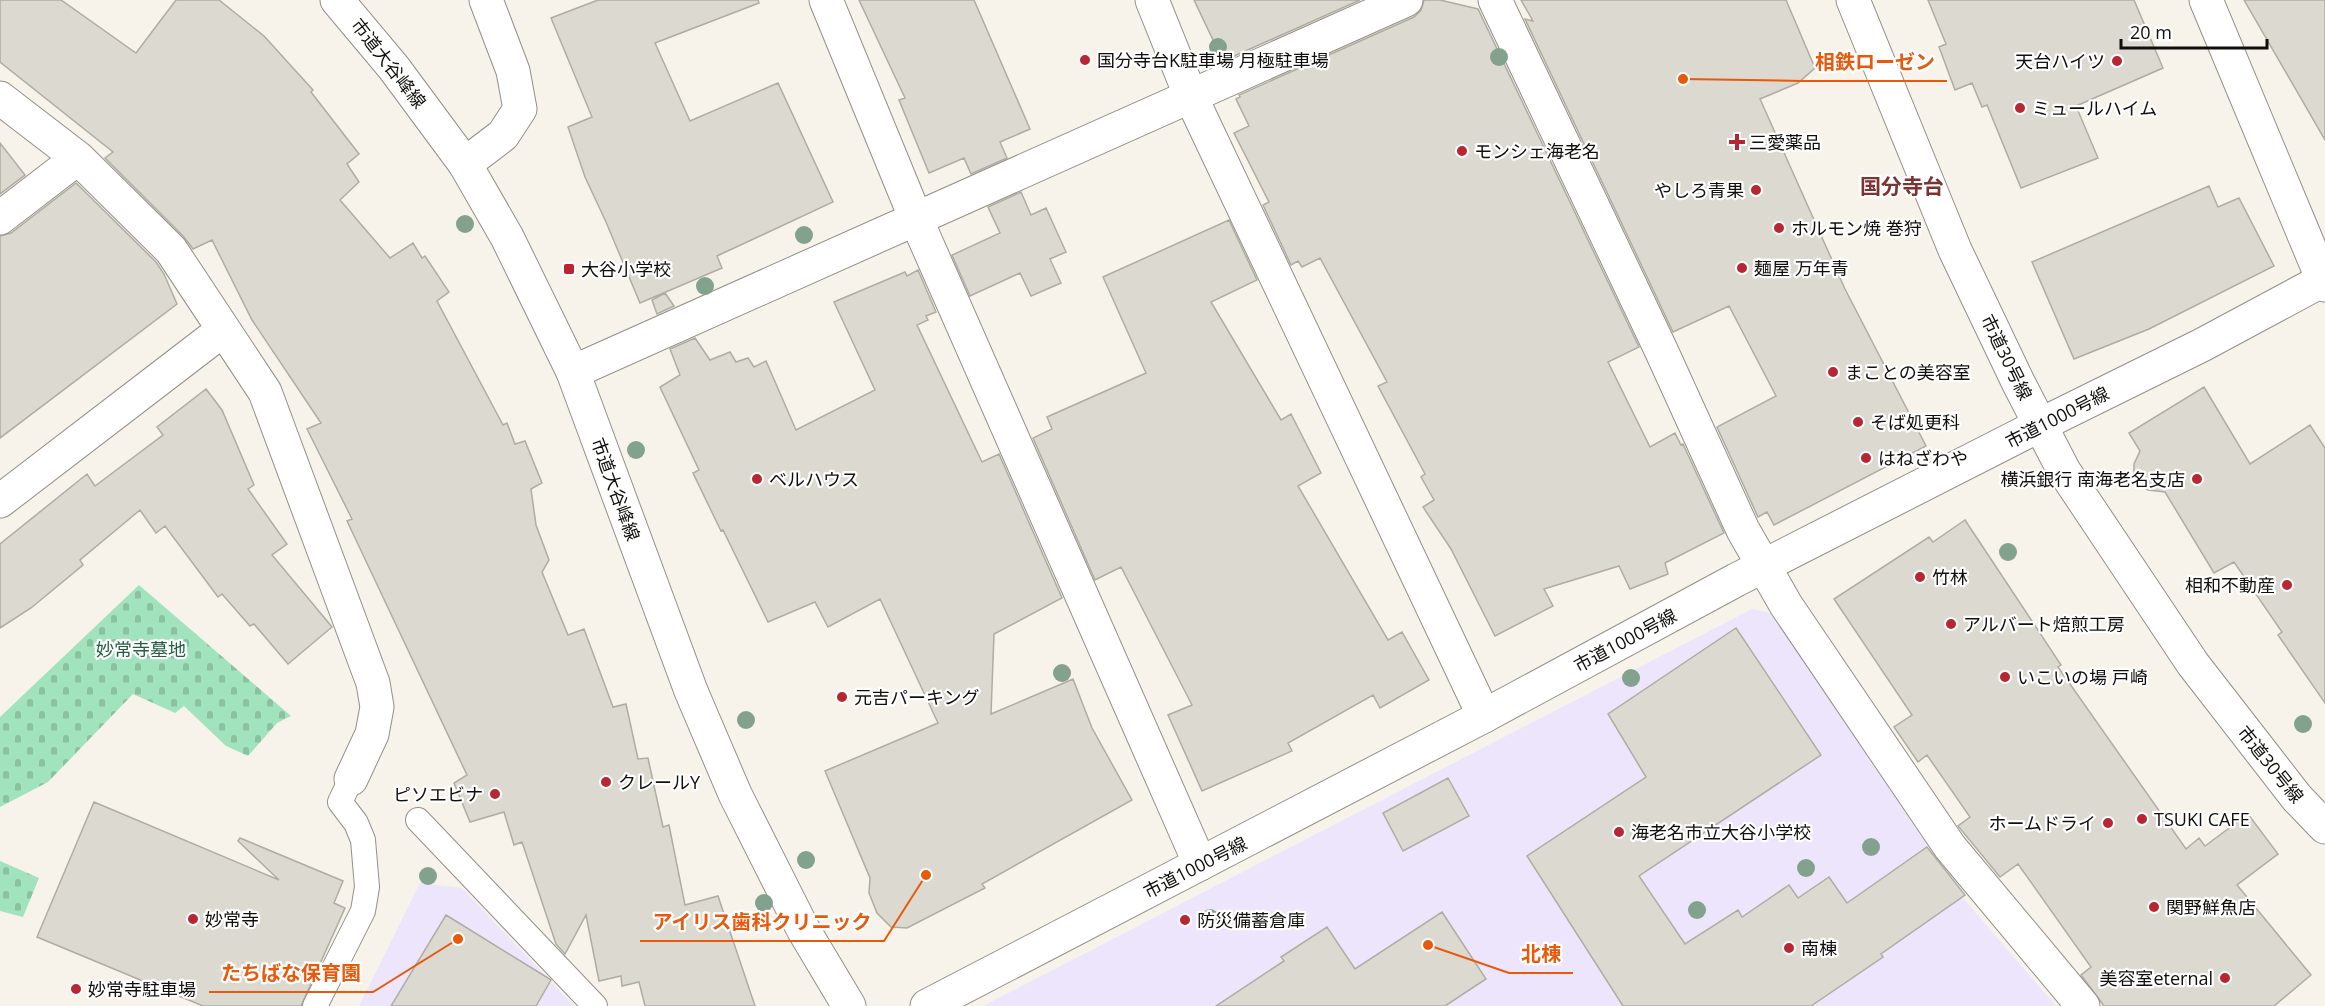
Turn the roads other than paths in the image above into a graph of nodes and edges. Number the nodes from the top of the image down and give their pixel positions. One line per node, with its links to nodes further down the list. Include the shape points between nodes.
1 (337, 0): 12 (street, 市道大谷峰線, via 394,68)
2 (486, 0): 12 (street, via 513,71 520,110 503,135)
3 (826, 0): 14 (street)
4 (1152, 0): 9 (street)
5 (1406, 0): 9 (street)
6 (1495, 0): 20 (street, via 1743,530)
7 (1853, 0): 18 (street, 市道30号線, via 1955,250)
8 (2206, 0): 15 (street)
9 (1191, 97): 14 (street); 21 (street)
10 (0, 98): 11 (street)
11 (78, 158): 13 (street); 16 (street, via 171,250)
12 (465, 164): 17 (street, 市道大谷峰線, via 507,237)
13 (0, 218)
14 (916, 219): 17 (street); 25 (street)
15 (2324, 281): 18 (street, 市道1000号線)
16 (224, 330): 19 (street); 22 (street, via 265,392 373,683 377,707 372,734)
17 (573, 372): 28 (street, 市道大谷峰線, via 691,691 735,794 804,929)
18 (2040, 425): 20 (street, 市道1000号線); 24 (street, 市道30号線, via 2082,498 2193,664 2297,798)
19 (0, 501)
20 (1764, 567): 21 (street, 市道1000号線); 30 (street, via 1950,847)
21 (1484, 716): 25 (street, 市道1000号線)
22 (351, 779): 26 (lane, via 340,802 363,840 367,887 363,910)
23 (418, 820): 27 (lane)
24 (2325, 827)
25 (1200, 864): 29 (street, 市道1000号線)
26 (315, 1006)
27 (595, 1006)
28 (849, 1006)
29 (927, 1006)
30 (2083, 1006)

